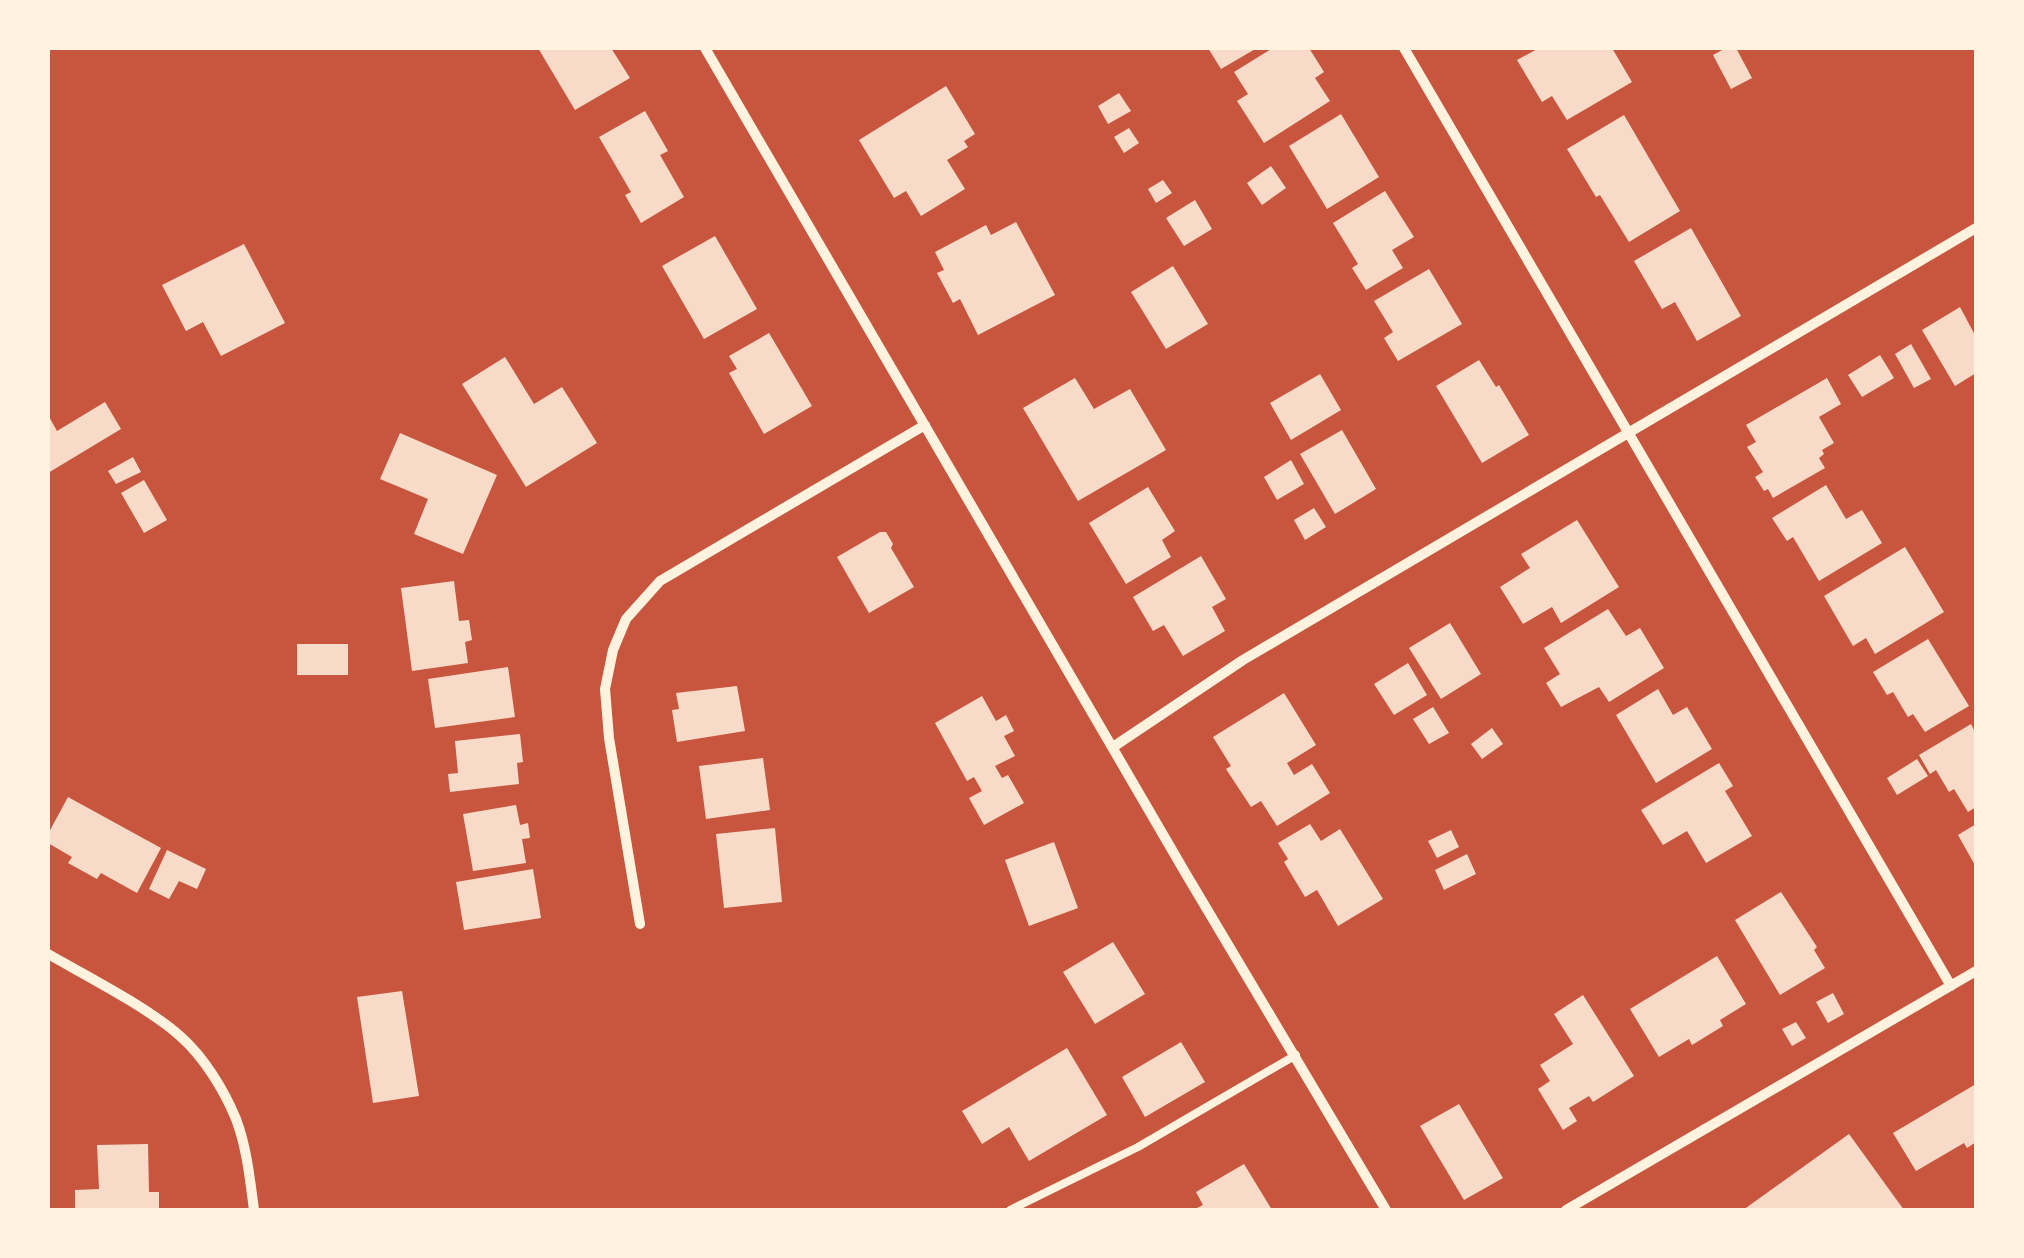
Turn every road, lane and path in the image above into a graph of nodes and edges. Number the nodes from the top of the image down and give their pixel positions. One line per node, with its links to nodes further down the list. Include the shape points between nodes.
1 (705, 48): 4 (street)
2 (1404, 48): 5 (street)
3 (1976, 228): 5 (street)
4 (925, 425): 6 (street); 7 (street, via 660,580 626,620 605,689)
5 (1629, 433): 6 (street, via 1244,660); 10 (street)
6 (1114, 747): 11 (street)
7 (640, 924)
8 (48, 954): 12 (street, via 180,1036 204,1065 236,1119)
9 (1976, 971): 10 (street)
10 (1951, 986): 15 (street)
11 (1296, 1055): 13 (lane, via 1138,1147); 14 (street)
12 (254, 1210)
13 (1010, 1210)
14 (1386, 1210)
15 (1566, 1210)

